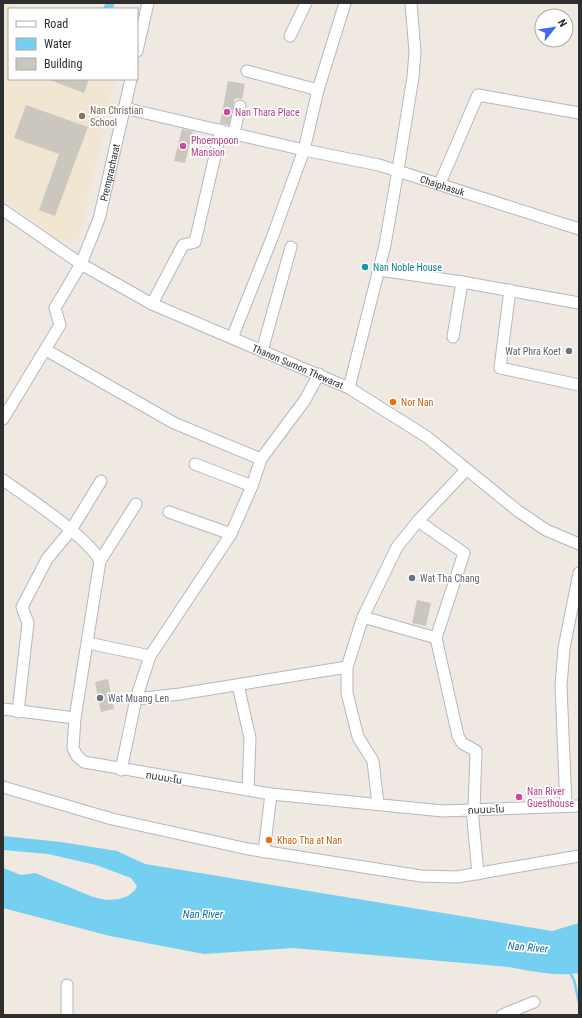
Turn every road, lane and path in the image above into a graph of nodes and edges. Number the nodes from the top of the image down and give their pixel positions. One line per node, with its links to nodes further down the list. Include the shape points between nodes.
1 (148, 3): 6 (street)
2 (306, 3): 5 (street)
3 (345, 3): 9 (street)
4 (411, 3): 16 (street, via 413,77)
5 (290, 36)
6 (138, 47)
7 (248, 71): 9 (street)
8 (131, 80): 11 (street, Prempracharat)
9 (318, 90): 15 (street)
10 (240, 106): 14 (street)
11 (124, 108): 13 (street, Chaiphasuk); 21 (street, Prempracharat, via 99,219)
12 (579, 113): 17 (street, via 478,95)
13 (221, 130): 14 (street, Chaiphasuk); 26 (street, via 195,242 183,244)
14 (234, 133): 15 (street, Chaiphasuk)
15 (304, 150): 16 (street, Chaiphasuk); 28 (street)
16 (398, 170): 17 (street, Chaiphasuk); 22 (street)
17 (440, 183): 19 (street, Chaiphasuk)
18 (3, 210): 21 (street, Thanon Sumon Thewarat)
19 (579, 229)
20 (291, 247): 30 (street)
21 (81, 264): 26 (street, Thanon Sumon Thewarat); 29 (street, Prempracharat, via 56,304 60,325)
22 (379, 270): 23 (street); 33 (street)
23 (462, 282): 24 (street); 27 (street)
24 (510, 290): 25 (street); 32 (street, via 500,368)
25 (579, 303)
26 (152, 304): 28 (street, Thanon Sumon Thewarat)
27 (453, 337)
28 (232, 338): 30 (street, Thanon Sumon Thewarat)
29 (46, 350): 34 (street, Prempracharat); 35 (street, via 174,423)
30 (262, 350): 31 (street, Thanon Sumon Thewarat)
31 (319, 374): 33 (street, Thanon Sumon Thewarat); 35 (street, via 301,407)
32 (579, 385)
33 (349, 388): 37 (street, Thanon Sumon Thewarat, via 427,437)
34 (3, 419)
35 (261, 459): 40 (street)
36 (195, 464): 40 (street)
37 (466, 470): 43 (street); 46 (street, Thanon Sumon Thewarat, via 546,530)
38 (3, 480): 44 (street)
39 (101, 481): 44 (street)
40 (252, 486): 45 (street)
41 (136, 504): 47 (street)
42 (168, 512): 45 (street)
43 (418, 521): 49 (street, via 397,547); 50 (street, via 464,553)
44 (71, 530): 47 (street, via 97,553); 57 (street, via 47,559 22,607 28,623)
45 (231, 534): 52 (street)
46 (579, 544)
47 (100, 561): 51 (street, ถนนมะโน)
48 (579, 573): 64 (street, via 564,648 560,686)
49 (363, 617): 50 (street); 53 (street)
50 (436, 638): 66 (street, via 458,736 462,743 476,751)
51 (88, 643): 52 (street); 58 (street, ถนนมะโน)
52 (150, 656): 55 (street)
53 (347, 667): 54 (street); 63 (street, via 347,693 358,737 373,761)
54 (238, 685): 55 (street); 61 (street, via 250,738)
55 (136, 699): 59 (street)
56 (3, 708): 57 (street)
57 (18, 712): 58 (street)
58 (75, 718): 59 (street, ถนนมะโน, via 73,748 77,756 84,762)
59 (121, 770): 61 (street, ถนนมะโน)
60 (3, 787): 67 (street, via 112,819)
61 (248, 790): 62 (street, ถนนมะโน)
62 (271, 794): 63 (street, ถนนมะโน); 67 (street)
63 (378, 804): 66 (street, ถนนมะโน, via 443,810)
64 (566, 806): 65 (street, ถนนมะโน); 66 (street, ถนนมะโน)
65 (579, 806)
66 (473, 809): 69 (street)
67 (264, 852): 69 (street, via 421,876 457,877)
68 (579, 856): 69 (street)
69 (478, 874)
70 (67, 985): 72 (street)
71 (534, 1002): 73 (street)
72 (67, 1015)
73 (502, 1015)

